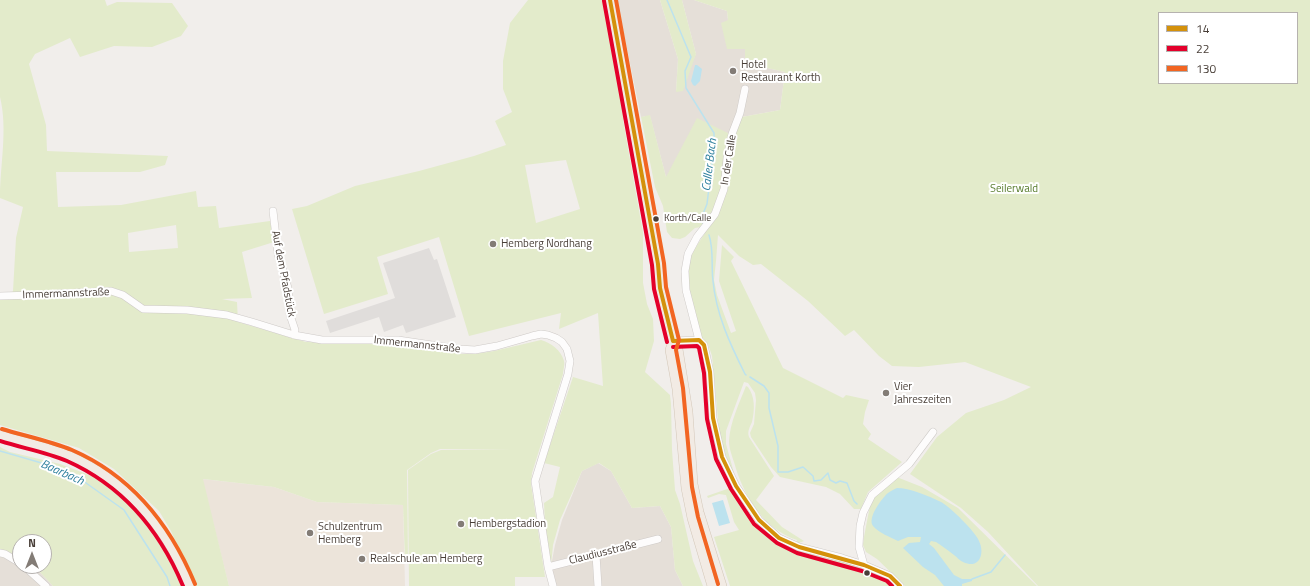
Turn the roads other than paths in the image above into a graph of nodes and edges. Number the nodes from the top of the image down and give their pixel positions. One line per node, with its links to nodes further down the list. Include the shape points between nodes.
1 (610, 0): 7 (main road, via 658,264 660,288)
2 (746, 89): 6 (street, In der Calle, via 732,134 724,190 715,214 697,237 688,254 685,271 686,290)
3 (273, 211): 5 (street, Auf dem Pfadstück, via 278,254 288,288 290,315 296,330)
4 (0, 296): 5 (street, Immermannstraße, via 111,291 123,295 143,310 187,310 227,316)
5 (294, 336): 15 (street, Immermannstraße, via 322,340 398,340 466,350 486,349 541,334 562,342 570,361 568,374 535,481)
6 (699, 340): 7 (street); 14 (street, In der Calle, via 704,345 710,372 713,418 722,457 736,486 759,520 779,538 799,547)
7 (673, 341): 21 (main road, via 670,350 678,389 686,488); 22 (main road, via 678,349 688,412 693,484)
8 (933, 432): 14 (street, via 909,464 872,495 860,526 859,547)
9 (0, 435): 18 (main road, via 69,456 118,485 161,530)
10 (658, 539): 12 (street, Claudiusstraße)
11 (0, 552): 13 (street)
12 (596, 555): 15 (street, Claudiusstraße); 20 (street)
13 (12, 558)
14 (864, 565): 23 (street, In der Calle, via 890,576)
15 (548, 567): 19 (street, Immermannstraße)
16 (33, 574): 17 (street)
17 (46, 586)
18 (189, 586)
19 (553, 586)
20 (598, 586)
21 (712, 586)
22 (722, 586)
23 (900, 586)

